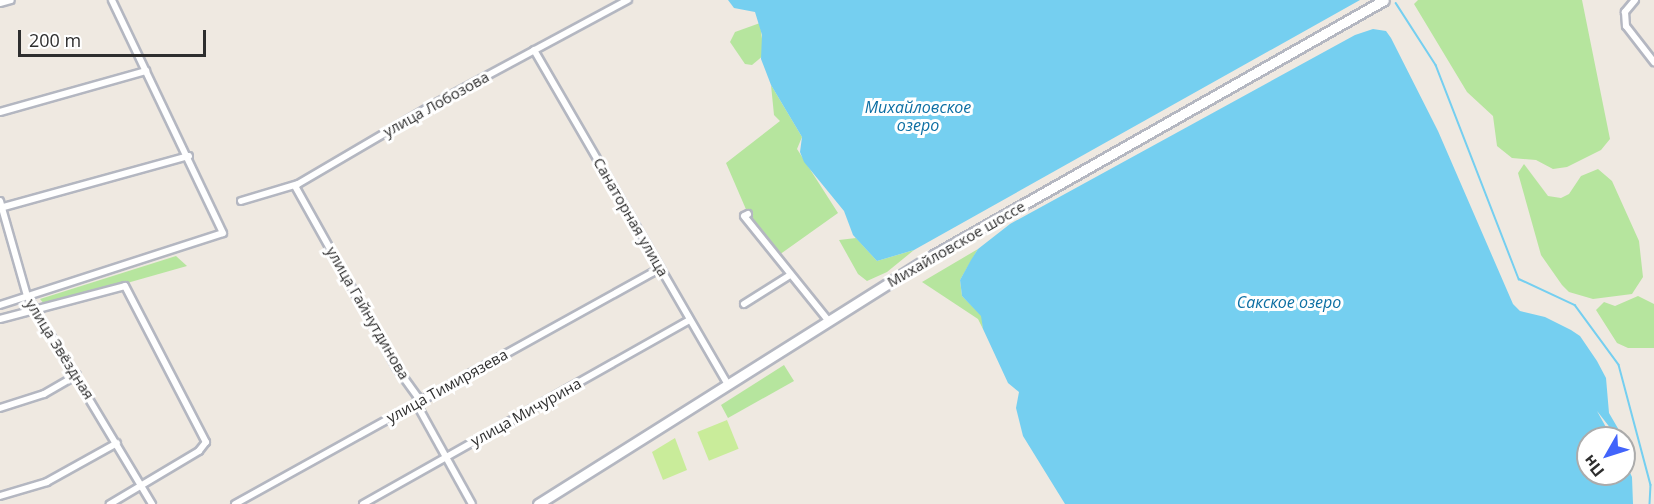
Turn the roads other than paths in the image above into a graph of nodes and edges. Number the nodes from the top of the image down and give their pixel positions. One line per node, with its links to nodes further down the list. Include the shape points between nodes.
1 (11, 0): 6 (street)
2 (112, 0): 9 (street)
3 (628, 0): 7 (street, улица Лобозова)
4 (1384, 0): 24 (main road, Михайловское шоссе, via 927,259)
5 (1635, 0): 8 (street, via 1626,12 1626,26)
6 (0, 3)
7 (534, 50): 12 (street, улица Лобозова); 16 (street, Санаторная улица)
8 (1654, 62)
9 (146, 71): 10 (street); 11 (street)
10 (0, 112)
11 (189, 156): 14 (street); 18 (street, via 223,233)
12 (293, 186): 13 (street, улица Лобозова); 27 (street, улица Гайнутдинова, via 396,367 418,397)
13 (241, 201)
14 (1, 206): 18 (street, улица Звёздная)
15 (748, 214): 17 (street, via 744,216)
16 (660, 268): 23 (street, Санаторная улица); 27 (street, улица Тимирязева)
17 (790, 275): 19 (street); 24 (street)
18 (27, 296): 20 (street); 21 (street, улица Звёздная)
19 (744, 304)
20 (0, 305)
21 (36, 309): 22 (street); 25 (street, улица Звёздная); 31 (street, via 125,286 204,435 204,447)
22 (0, 319)
23 (690, 320): 26 (street, Санаторная улица); 30 (street, улица Мичурина)
24 (828, 320): 26 (main road, Михайловское шоссе)
25 (77, 375): 28 (street, via 44,394); 29 (street, улица Звёздная)
26 (728, 384): 38 (main road, Михайловское шоссе)
27 (416, 403): 30 (street, улица Гайнутдинова); 35 (street, улица Тимирязева)
28 (0, 408)
29 (117, 443): 31 (street, улица Звёздная); 32 (street, via 47,482)
30 (447, 457): 36 (street, улица Мичурина); 37 (street, улица Гайнутдинова)
31 (142, 487): 33 (street); 34 (street, улица Звёздная)
32 (0, 496)
33 (110, 504)
34 (152, 504)
35 (235, 504)
36 (363, 504)
37 (472, 504)
38 (538, 504)

